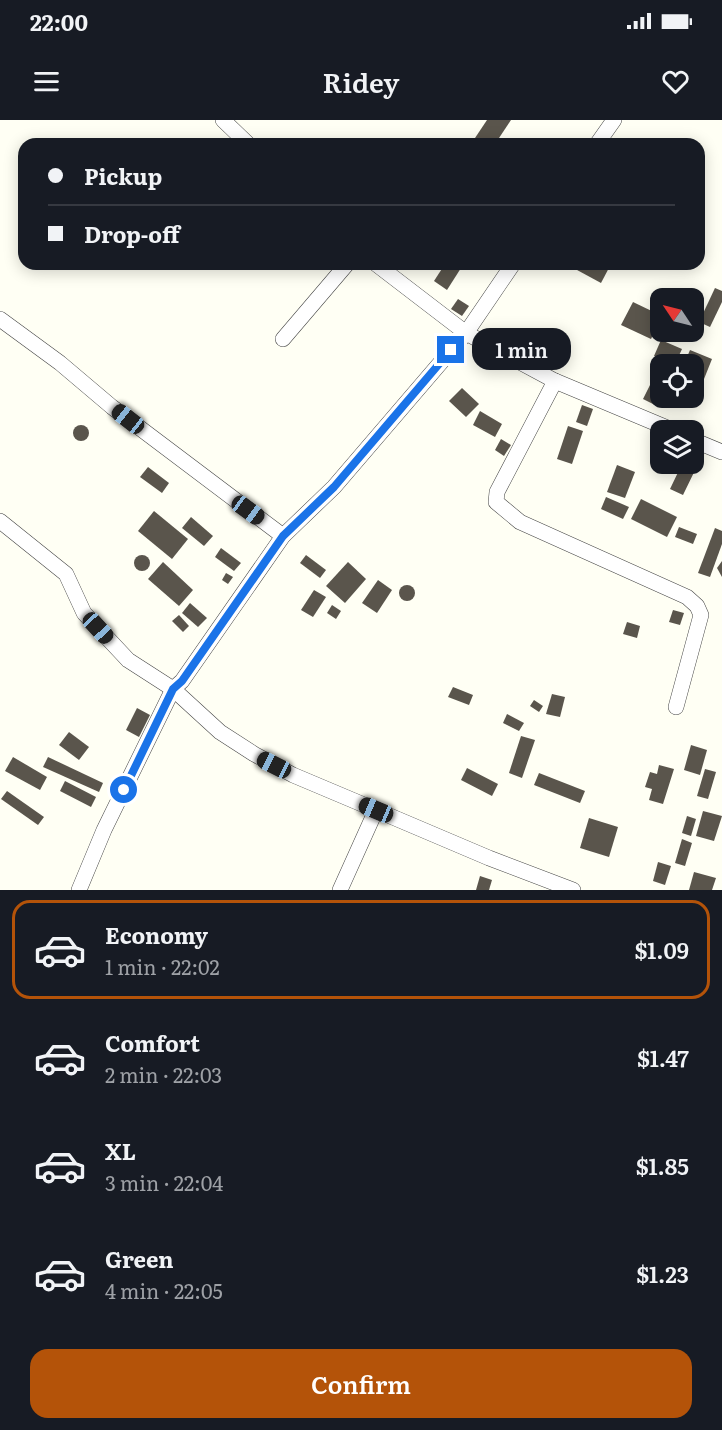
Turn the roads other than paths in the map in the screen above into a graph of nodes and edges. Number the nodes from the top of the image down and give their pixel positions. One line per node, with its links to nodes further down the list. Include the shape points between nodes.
1 (224, 120): 3 (street)
2 (614, 120): 4 (street)
3 (242, 138)
4 (601, 138)
5 (342, 270): 10 (street)
6 (384, 270): 9 (street)
7 (509, 270): 9 (street)
8 (0, 320): 16 (street)
9 (466, 333): 11 (street); 16 (street, via 334,487)
10 (283, 339)
11 (555, 381): 12 (street); 18 (street, via 497,492 496,502 520,522 687,597 697,606 701,615)
12 (650, 421)
13 (704, 445): 14 (street)
14 (722, 452)
15 (0, 522): 17 (street, via 66,574 84,613 128,660)
16 (283, 536): 17 (street)
17 (173, 689): 19 (street, via 220,732 254,754); 20 (street)
18 (676, 707)
19 (376, 810): 21 (street); 22 (street)
20 (79, 890)
21 (340, 890)
22 (573, 890)

